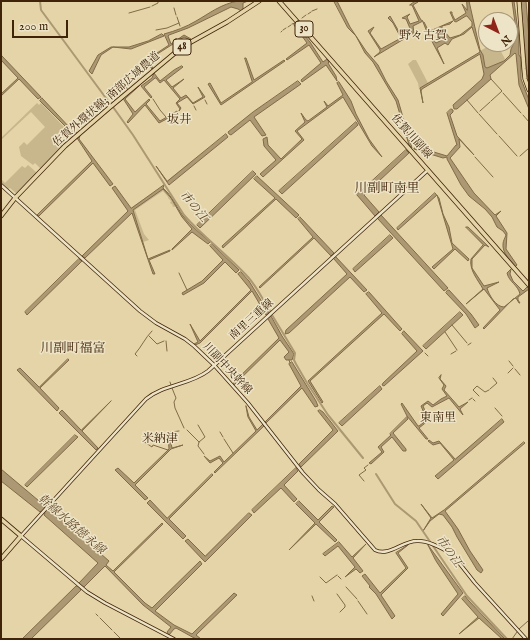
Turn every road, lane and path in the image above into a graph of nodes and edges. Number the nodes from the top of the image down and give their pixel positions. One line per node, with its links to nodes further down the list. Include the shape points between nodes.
1 (259, 1): 7 (main road, 佐賀外環状線; 南部広域農道 / 48, via 182,48 65,146)
2 (279, 1): 5 (main road, 佐賀川副線 / 30)
3 (519, 1): 4 (main road, via 525,79)
4 (529, 90)
5 (428, 170): 9 (main road, 佐賀川副線 / 30); 10 (street, 南里三重線)
6 (1, 185): 7 (street, 川副中央幹線)
7 (15, 198): 8 (main road, 佐賀外環状線; 南部広域農道 / 48); 10 (street, 川副中央幹線, via 140,312 185,339)
8 (1, 216)
9 (529, 285)
10 (214, 365): 12 (street, 南里三重線, via 202,376 151,394); 15 (street, 川副中央幹線, via 248,403 303,474 335,504 374,550 386,552 417,541 452,554)
11 (1, 519): 12 (main road)
12 (21, 536): 13 (main road); 14 (street, via 78,585 105,603)
13 (1, 559)
14 (174, 639)
15 (526, 639)

